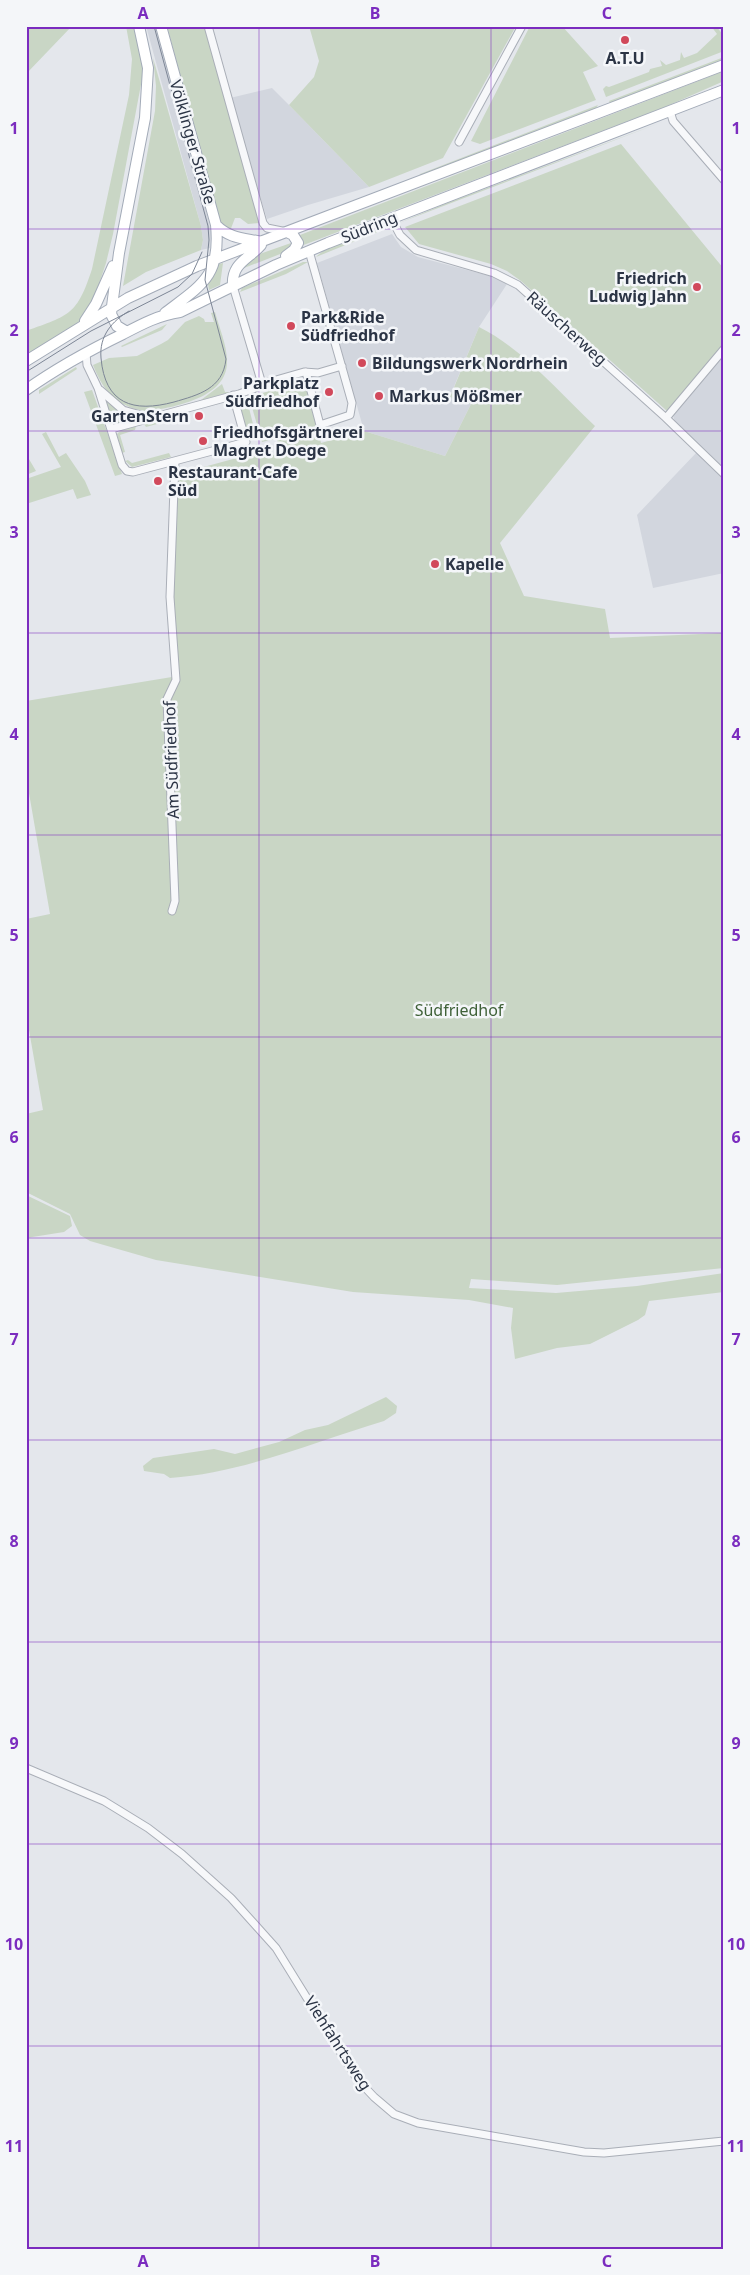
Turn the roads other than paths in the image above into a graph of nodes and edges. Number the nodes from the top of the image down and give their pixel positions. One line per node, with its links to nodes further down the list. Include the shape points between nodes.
1 (139, 26): 15 (main road, via 148,84 145,118)
2 (161, 26): 11 (main road, Völklinger Straße)
3 (208, 26): 12 (street, via 261,217 267,228)
4 (522, 26): 8 (street)
5 (724, 65): 12 (main road, Südring)
6 (724, 90): 7 (main road, Südring)
7 (670, 111): 9 (street, via 673,120); 10 (main road, Südring)
8 (459, 142)
9 (724, 180)
10 (391, 218): 14 (main road, Südring); 33 (street, Räuscherweg, via 400,235 416,250 494,273 518,285)
11 (216, 225): 13 (main road, via 233,238); 16 (main road, Völklinger Straße)
12 (287, 232): 13 (main road, Südring); 17 (main road, via 298,244)
13 (263, 242): 16 (main road, Südring); 18 (main road, via 238,265 233,274)
14 (309, 251): 17 (main road, Südring); 26 (street)
15 (119, 253): 19 (main road); 21 (main road, via 96,304)
16 (216, 259): 19 (main road, Südring, via 177,274); 20 (main road, via 196,290)
17 (276, 265): 18 (main road, Südring)
18 (233, 286): 20 (main road, Südring, via 180,312); 28 (street)
19 (112, 307): 21 (main road, Südring); 22 (main road, via 114,324)
20 (163, 314): 22 (main road, Südring)
21 (82, 325): 25 (main road, Südring)
22 (127, 332): 24 (main road, Südring)
23 (724, 349): 33 (street)
24 (86, 353): 29 (street, via 87,365); 30 (main road, Südring)
25 (26, 361)
26 (342, 366): 27 (street); 27 (street, via 352,412 344,419 320,425)
27 (306, 372): 28 (street)
28 (262, 384): 31 (street)
29 (98, 388): 32 (street, via 123,410); 34 (street)
30 (26, 390)
31 (233, 396): 32 (street); 35 (street, via 246,442)
32 (154, 417): 34 (street)
33 (666, 418): 36 (street, Räuscherweg)
34 (111, 429): 35 (street, via 122,465 127,471)
35 (175, 461): 37 (street, Am Südfriedhof, via 170,597 176,680 166,699 175,901)
36 (724, 474)
37 (172, 911)
38 (26, 1768): 39 (street, Viehfahrtsweg, via 95,1797 148,1828 231,1898 266,1934 281,1955 357,2079 394,2114 435,2127 584,2152 604,2153)
39 (724, 2141)

